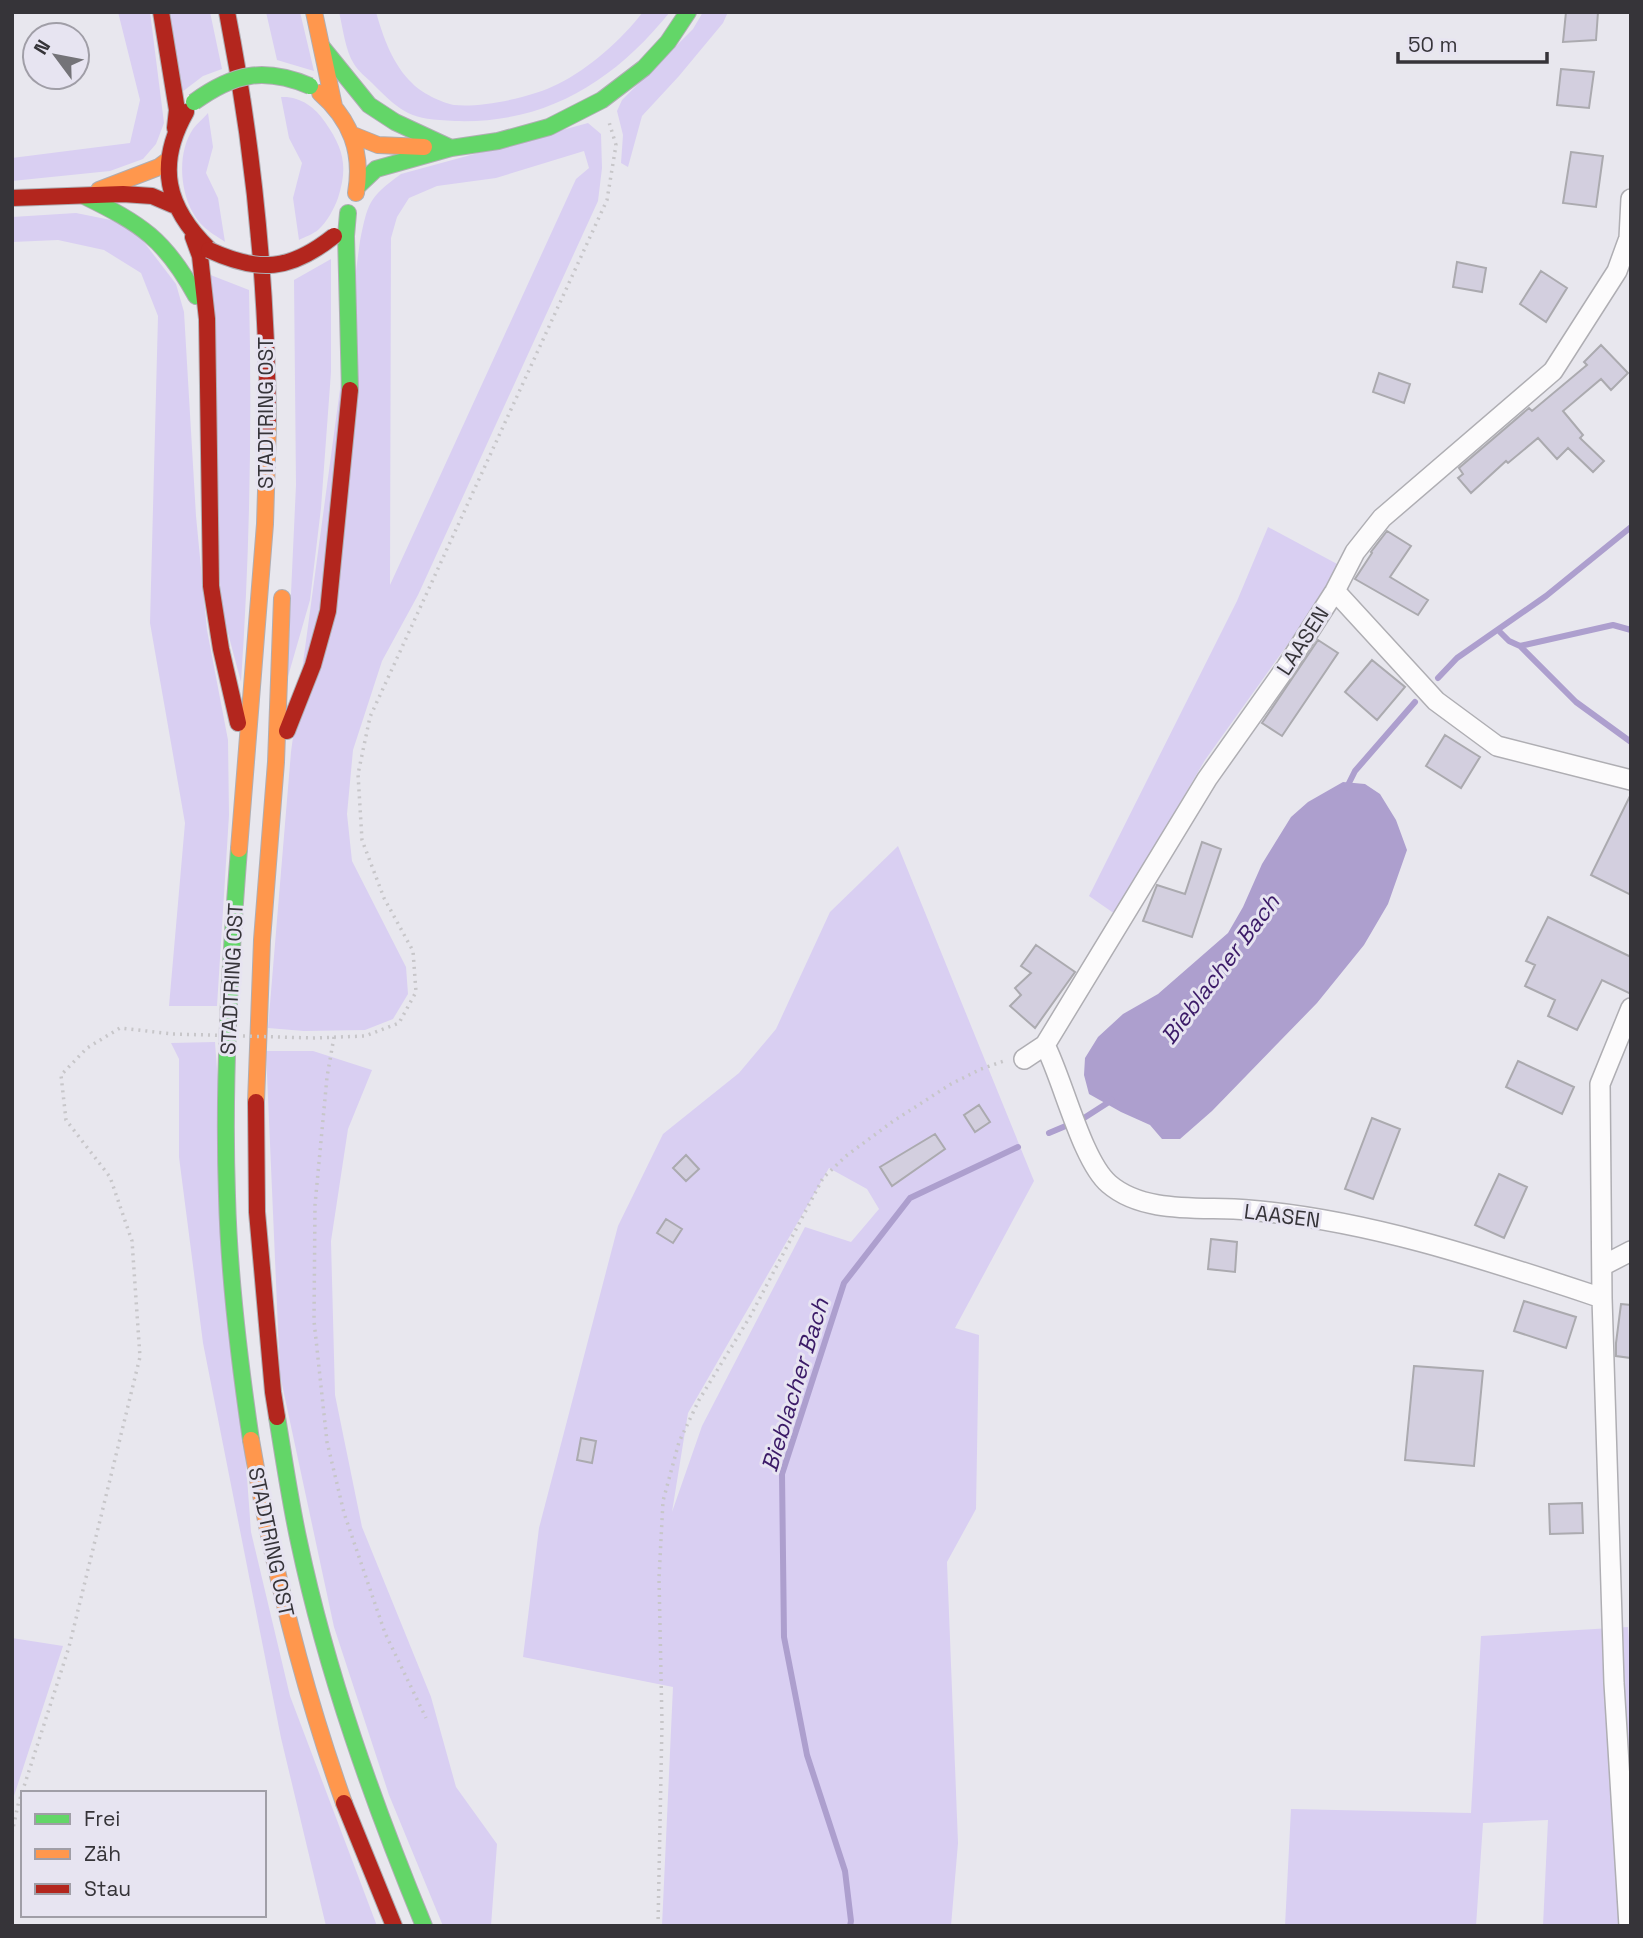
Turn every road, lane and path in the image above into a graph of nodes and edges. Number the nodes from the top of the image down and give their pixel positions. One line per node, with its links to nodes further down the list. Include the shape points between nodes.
1 (160, 12): 10 (main road)
2 (227, 12): 26 (main road, STADTRING OST, via 254,173 269,398 267,491)
3 (314, 12): 5 (main road)
4 (688, 12): 8 (main road, via 644,68)
5 (322, 47): 9 (main road); 12 (main road, via 369,106)
6 (257, 61): 7 (main road)
7 (261, 88)
8 (602, 100): 12 (main road, via 549,127); 30 (path, via 616,145 607,200 370,717 358,774 362,840 384,898 413,951 416,992 399,1023 365,1036)
9 (334, 106): 10 (main road, bridge, via 310,86 282,76 250,74 222,83 194,102); 11 (main road)
10 (176, 128): 13 (main road)
11 (353, 135): 12 (main road, via 375,146); 14 (main road, via 360,159)
12 (452, 148): 14 (main road, via 376,169)
13 (167, 161): 15 (main road); 18 (main road)
14 (357, 187): 19 (main road)
15 (84, 196): 16 (main road); 18 (main road, via 152,196); 23 (main road, via 154,235 182,267)
16 (12, 198)
17 (1631, 200): 25 (street, LAASEN, via 1629,237 1617,271 1553,371 1382,518 1355,552)
18 (173, 205): 20 (main road)
19 (348, 213): 20 (main road, bridge, via 334,236 306,257 274,267 242,264 209,250); 27 (main road, via 351,377 328,611)
20 (194, 237): 23 (main road)
21 (280, 248): 22 (main road)
22 (283, 274)
23 (207, 319): 26 (main road, via 211,586)
24 (283, 583): 27 (main road, STADTRING OST)
25 (1335, 591): 28 (street, LAASEN, via 1436,701 1497,746); 31 (street, LAASEN, via 1207,779)
26 (246, 762): 41 (main road, STADTRING OST, via 231,970 227,1196 247,1422 291,1636 356,1837)
27 (276, 762): 42 (main road, STADTRING OST, via 257,1077 257,1212 273,1392 299,1543 332,1670 387,1835)
28 (1631, 780)
29 (1631, 1008): 34 (street, via 1600,1084)
30 (334, 1037): 36 (path, via 315,1205 314,1321 327,1442 344,1513 385,1633); 37 (path, bridge, via 173,1034 120,1028 87,1048 61,1075 66,1120 110,1177 132,1241 140,1357 69,1647)
31 (1045, 1045): 32 (street, LAASEN); 35 (street, LAASEN, via 1094,1163 1123,1194 1156,1204 1247,1210 1381,1232 1470,1254)
32 (1024, 1059): 43 (path, via 981,1069 951,1084 892,1122 823,1178 679,1442 663,1501 659,1578 662,1723)
33 (1631, 1251): 34 (street)
34 (1602, 1266): 35 (street)
35 (1602, 1298): 40 (street, via 1614,1683)
36 (426, 1718)
37 (23, 1791)
38 (21, 1796): 39 (path, bridge)
39 (12, 1833)
40 (1628, 1918)
41 (394, 1926)
42 (424, 1926)
43 (657, 1926)

